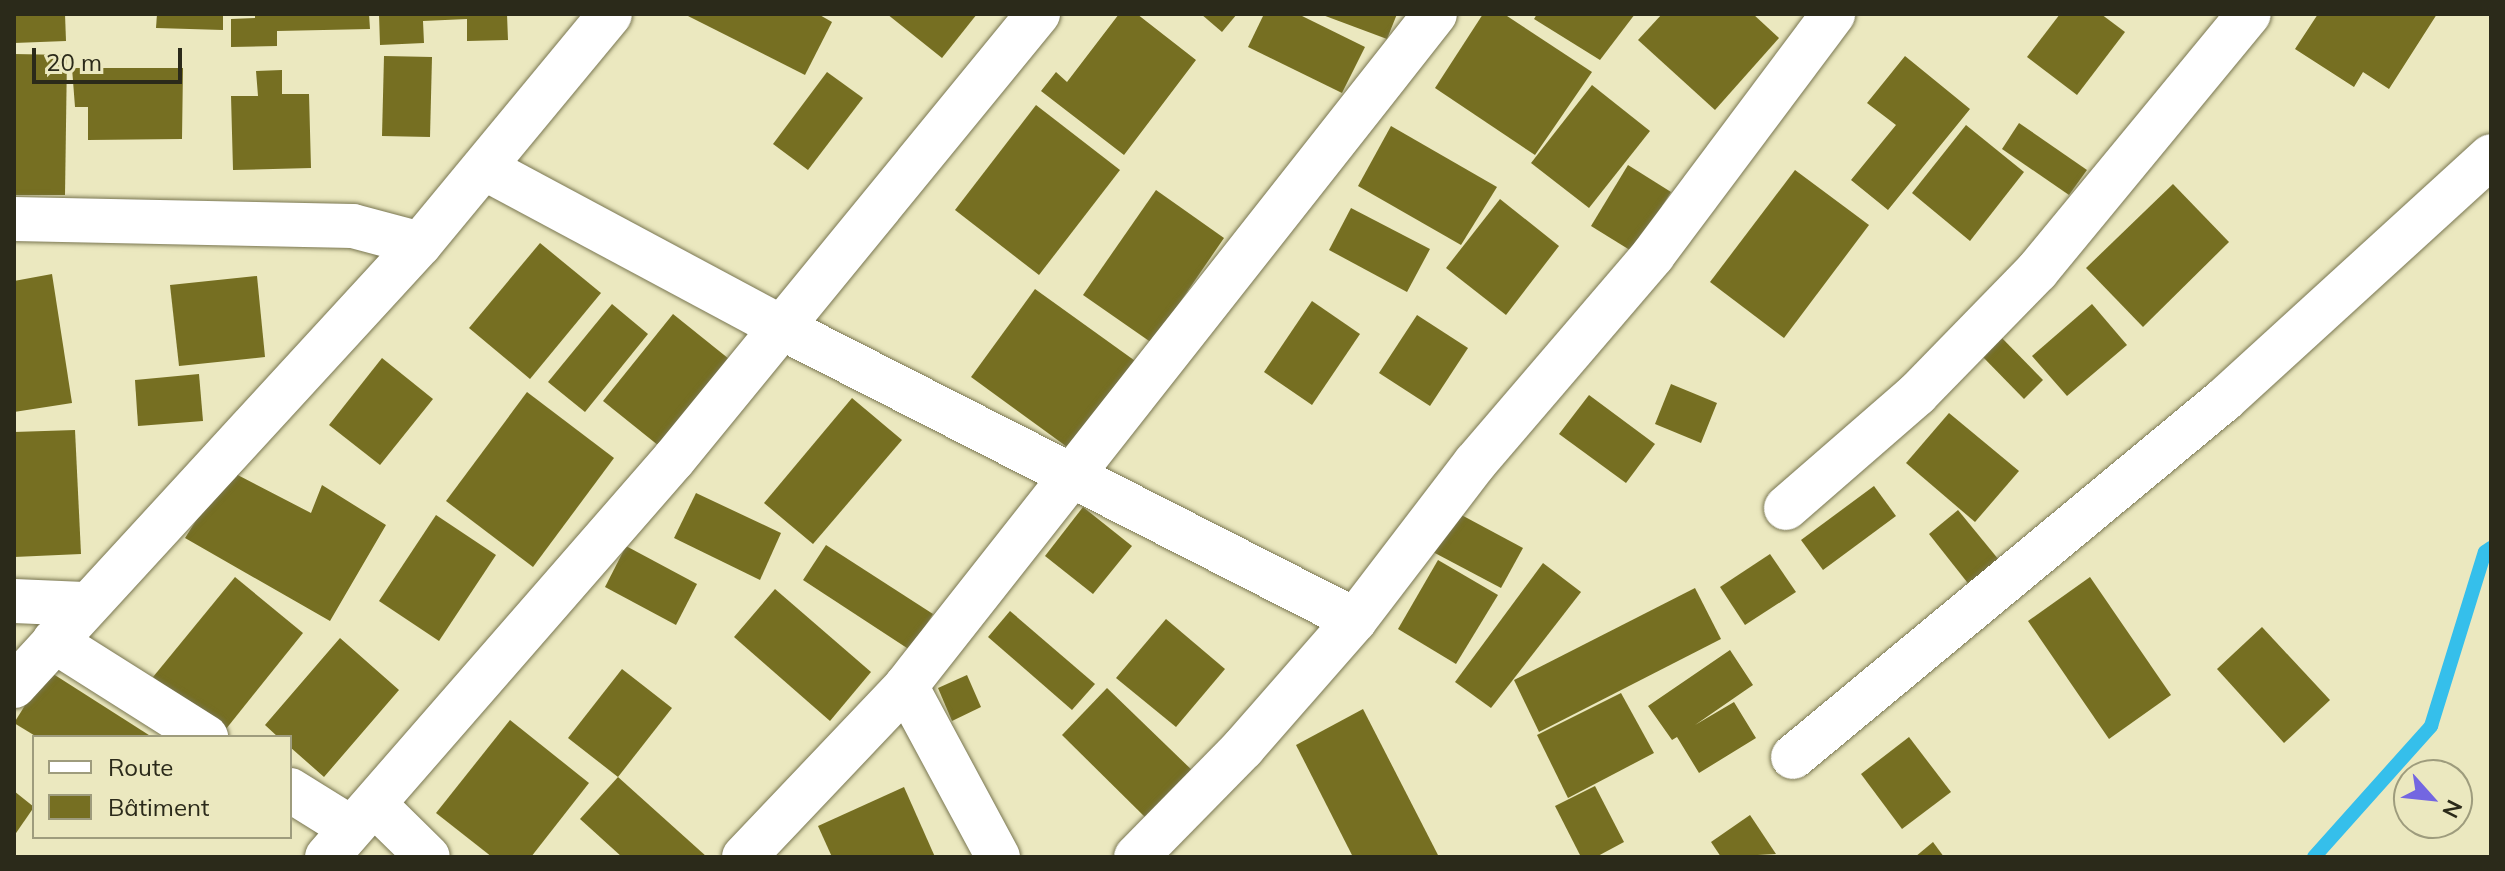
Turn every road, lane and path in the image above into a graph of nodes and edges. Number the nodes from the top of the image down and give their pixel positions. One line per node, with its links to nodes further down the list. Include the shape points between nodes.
1 (610, 14): 7 (street)
2 (1038, 14): 10 (street)
3 (1435, 14): 11 (street)
4 (1833, 14): 15 (street, via 1653,255 1475,463)
5 (2249, 14): 12 (street, via 2037,271 1917,394)
6 (2491, 156): 20 (street, via 2225,399)
7 (486, 169): 9 (street); 10 (street)
8 (14, 219): 9 (street, via 353,226)
9 (420, 244): 14 (street)
10 (782, 328): 11 (street); 22 (street)
11 (1073, 474): 15 (street); 18 (street)
12 (1786, 508)
13 (14, 601): 14 (street)
14 (84, 604): 16 (street)
15 (1355, 620): 26 (street, via 1243,748)
16 (54, 641): 17 (street); 19 (street)
17 (14, 686)
18 (906, 686): 24 (street); 25 (street)
19 (203, 735)
20 (1793, 757)
21 (292, 791): 22 (street)
22 (351, 830): 23 (street)
23 (428, 857)
24 (744, 857)
25 (998, 857)
26 (1136, 857)

